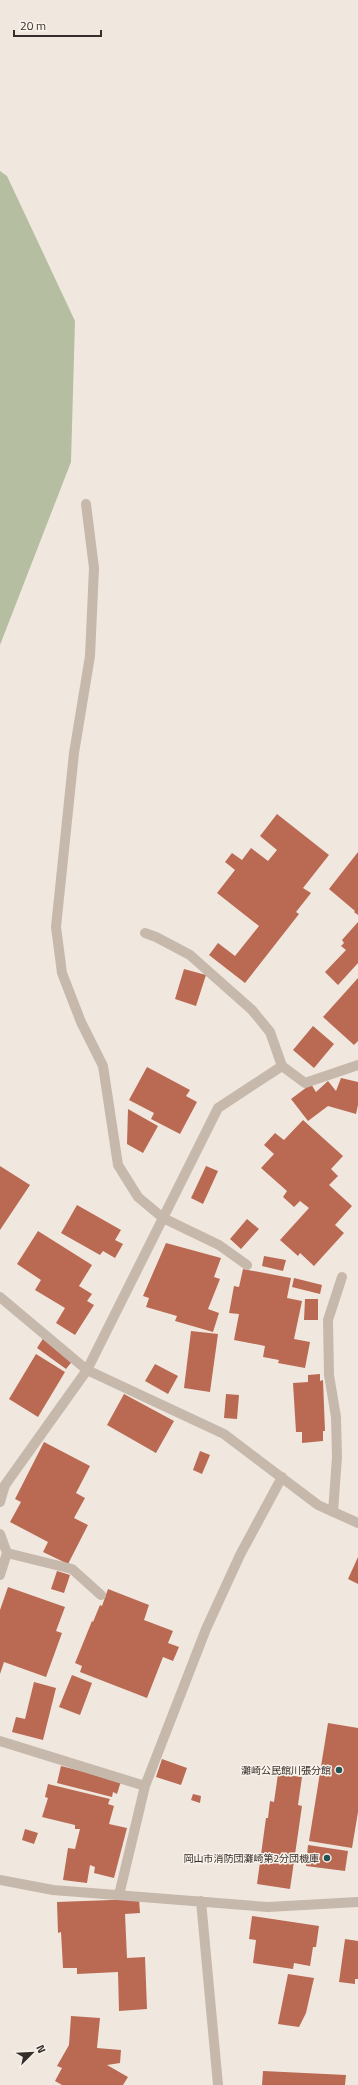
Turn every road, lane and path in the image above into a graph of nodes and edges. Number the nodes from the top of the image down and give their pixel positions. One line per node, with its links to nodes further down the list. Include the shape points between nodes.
1 (86, 504): 5 (street, via 94,568 90,656 74,753 56,926 62,973 81,1022 103,1066 118,1165 138,1196)
2 (145, 933): 4 (street, via 156,936 190,955 252,1010 270,1032)
3 (358, 1065): 4 (street, via 305,1083)
4 (282, 1066): 5 (street, via 218,1108)
5 (163, 1218): 6 (street, via 219,1245); 9 (street)
6 (247, 1265)
7 (342, 1277): 12 (street, via 328,1320 330,1375 336,1417 337,1457)
8 (0, 1297): 9 (street)
9 (87, 1370): 10 (street, via 224,1434); 11 (street, via 5,1485)
10 (282, 1477): 12 (street); 19 (street, via 240,1555 206,1629)
11 (0, 1502)
12 (333, 1512): 13 (street)
13 (358, 1523)
14 (0, 1534): 15 (street)
15 (7, 1553): 16 (street); 17 (street, via 72,1569)
16 (0, 1575)
17 (101, 1595)
18 (0, 1741): 19 (street)
19 (145, 1786): 21 (street)
20 (0, 1880): 21 (street, via 53,1890)
21 (119, 1895): 22 (street)
22 (201, 1901): 23 (street, via 268,1907); 24 (street)
23 (358, 1902)
24 (218, 2085)

